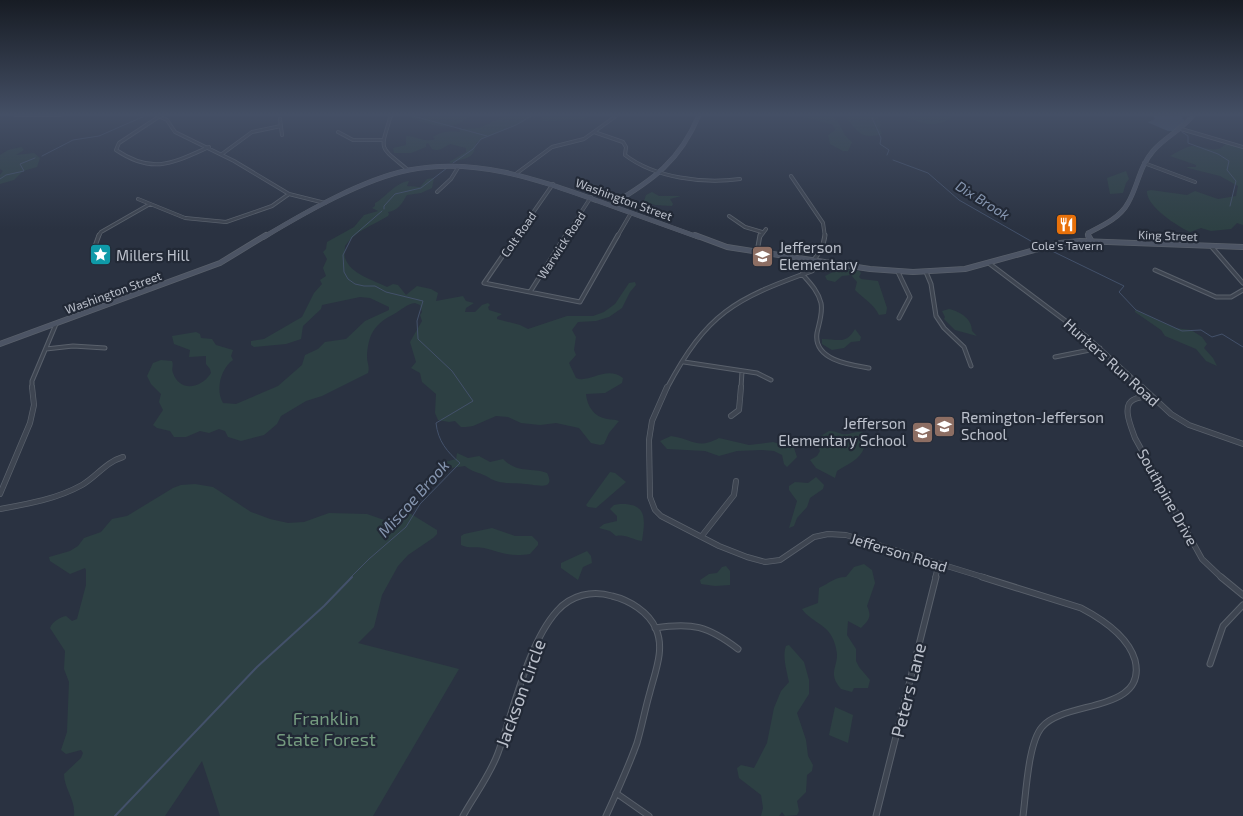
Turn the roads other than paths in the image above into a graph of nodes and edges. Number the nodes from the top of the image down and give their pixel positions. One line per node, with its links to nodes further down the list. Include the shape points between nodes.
1 (123, 153): 2 (street, via 157,166)
2 (195, 153)
3 (388, 153): 11 (street)
4 (544, 153): 13 (street)
5 (625, 153): 12 (street, via 629,159)
6 (679, 153): 12 (main road)
7 (1152, 153): 9 (main road)
8 (222, 154): 19 (street)
9 (1144, 164): 16 (street); 29 (main road, via 1136,176 1128,204 1091,232)
10 (459, 166): 11 (main road, Washington Street); 13 (main road, Washington Street); 18 (street)
11 (408, 170): 22 (main road, Washington Street, via 378,178)
12 (662, 172): 15 (street, via 687,180 719,182); 24 (main road)
13 (517, 173): 17 (main road, Washington Street)
14 (791, 176): 34 (street, via 825,228 826,236)
15 (740, 179)
16 (1194, 182)
17 (553, 184): 20 (main road, Washington Street); 44 (street, Colt Road, via 484,283)
18 (438, 192)
19 (289, 194): 22 (street); 23 (street, via 272,206 226,222 186,218)
20 (591, 197): 24 (main road, Washington Street); 44 (street, Warwick Road)
21 (138, 199): 23 (street)
22 (325, 203): 46 (main road, Washington Street, via 226,260)
23 (150, 204): 32 (street, via 101,232)
24 (611, 205): 25 (main road, Washington Street)
25 (631, 213): 33 (main road, Washington Street, via 714,244); 44 (street, via 580,302)
26 (728, 216): 28 (street, via 745,227)
27 (766, 229): 28 (street)
28 (762, 232): 33 (street)
29 (1092, 240): 30 (main road, King Street); 35 (main road, Washington Street, via 1060,243)
30 (1211, 246): 31 (main road, King Street); 42 (street)
31 (1243, 247)
32 (94, 249)
33 (757, 252): 34 (main road, Washington Street)
34 (815, 261): 37 (main road, Washington Street); 40 (street, Jefferson Road); 40 (street, Jefferson Road, via 818,264 815,268)
35 (990, 264): 39 (main road, Washington Street, via 965,270); 49 (street, Hunters Run Road)
36 (1155, 270): 43 (street, via 1216,297 1231,297)
37 (898, 272): 38 (main road, Washington Street); 41 (street)
38 (905, 272): 39 (main road, Washington Street); 41 (street)
39 (926, 272): 53 (street, via 932,287 936,316 964,347)
40 (802, 274): 52 (street, Jefferson Road, via 757,290 726,309 707,326); 54 (street, via 821,302 819,347 838,362)
41 (904, 282): 45 (street, via 910,297)
42 (1243, 283)
43 (1243, 290)
44 (530, 292)
45 (899, 318)
46 (56, 324): 47 (main road, Washington Street); 50 (street)
47 (0, 344)
48 (105, 348): 50 (street, via 73,346)
49 (1100, 348): 51 (street); 57 (street, Hunters Run Road)
50 (46, 349): 62 (street, via 32,381 34,403 30,423)
51 (1055, 357)
52 (684, 362): 55 (street); 64 (street, Jefferson Road, via 658,404 652,422 650,495 652,504 663,518)
53 (971, 366)
54 (869, 368)
55 (742, 371): 56 (street, via 764,375); 58 (street, via 739,410)
56 (771, 380)
57 (1149, 396): 59 (street, Hunters Run Road, via 1184,422); 66 (street, Southpine Drive, via 1132,400 1128,405 1135,438 1202,559)
58 (732, 416)
59 (1243, 444)
60 (123, 456): 63 (street, via 72,490)
61 (736, 481): 64 (street, via 734,495)
62 (0, 494)
63 (0, 509)
64 (701, 537): 65 (street, Jefferson Road, via 766,562 788,556 812,537 839,534)
65 (939, 564): 75 (street, Peters Lane); 76 (street, Jefferson Road, via 1090,612 1120,635 1133,658 1135,680 1128,692 1053,719 1038,731 1031,750)
66 (1243, 595)
67 (1243, 605): 70 (street, via 1223,626)
68 (655, 628): 69 (street, via 696,625 719,633); 71 (street, Jackson Circle, via 660,638 659,659 638,740); 72 (street, Jackson Circle, via 648,615 638,607 602,593 580,596 566,603 534,648 497,756)
69 (738, 649)
70 (1210, 664)
71 (616, 793): 73 (street, Jackson Circle); 74 (street)
72 (463, 816)
73 (606, 816)
74 (649, 816)
75 (876, 816)
76 (1023, 816)

